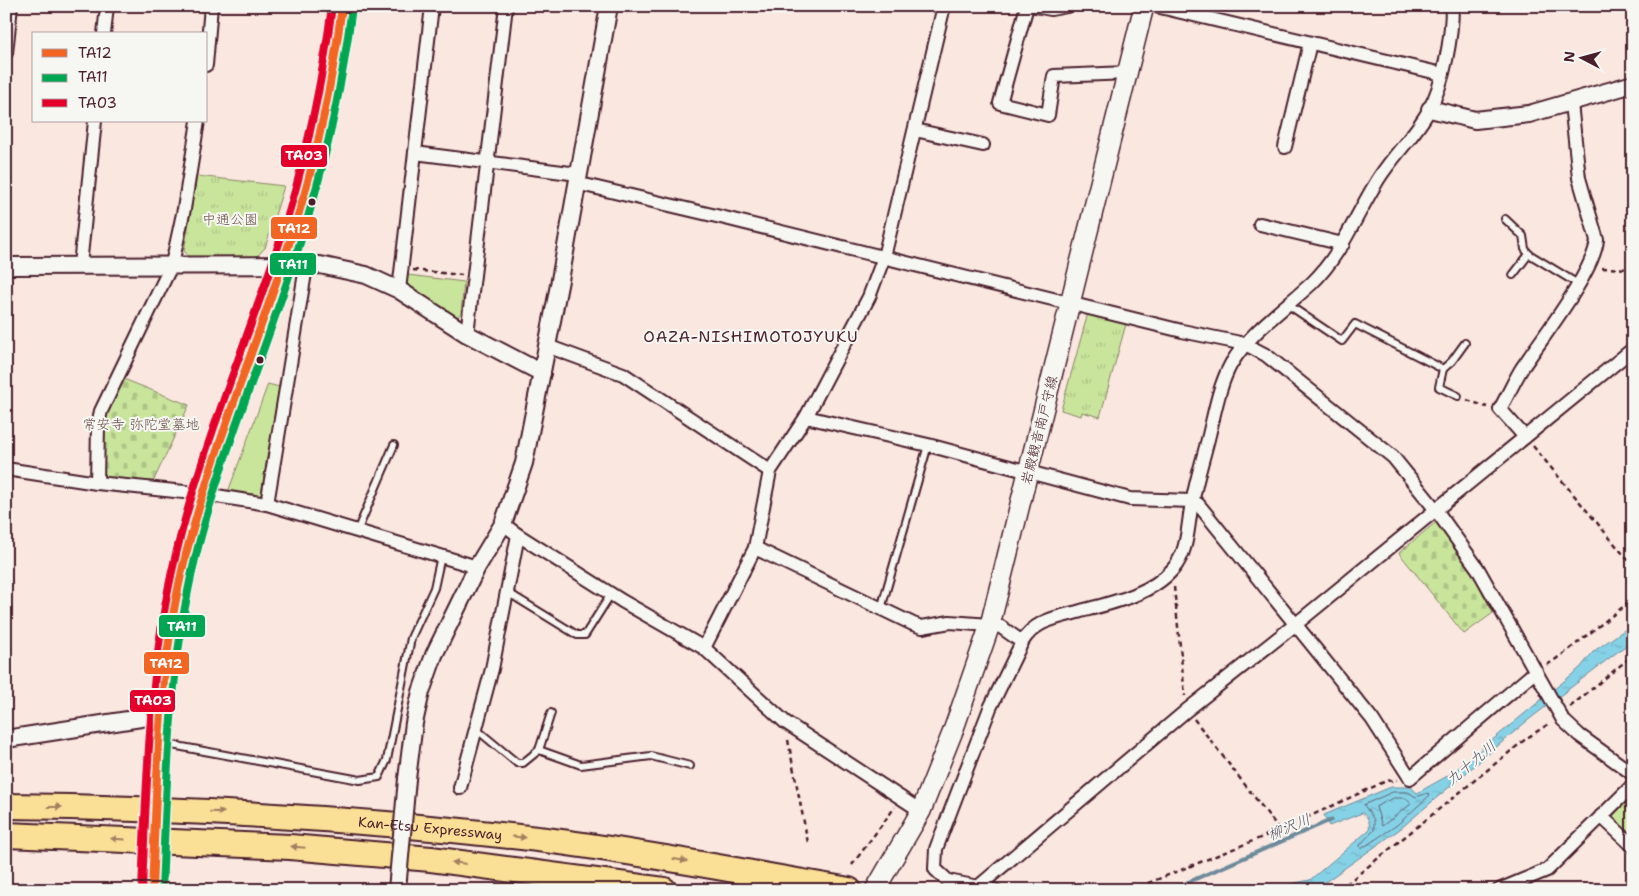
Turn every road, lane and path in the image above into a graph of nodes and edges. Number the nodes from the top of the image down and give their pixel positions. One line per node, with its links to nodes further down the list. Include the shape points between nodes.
1 (11, 6): 18 (street)
2 (107, 6): 15 (street)
3 (211, 6): 16 (street)
4 (342, 6): 40 (street, via 328,100 307,193)
5 (432, 6): 29 (street)
6 (506, 6): 30 (street)
7 (609, 6): 31 (street)
8 (944, 6): 26 (street)
9 (1028, 6): 19 (street, via 1000,103 1048,115 1054,76)
10 (1035, 6): 11 (street, via 1050,9)
11 (1068, 6)
12 (1144, 6): 19 (main road, 岩殿観音南戸守線)
13 (1156, 6): 17 (street)
14 (1452, 6): 20 (street)
15 (104, 32)
16 (208, 41)
17 (1310, 43): 20 (street); 28 (street)
18 (6, 53)
19 (1128, 72): 48 (main road, 岩殿観音南戸守線)
20 (1442, 74): 23 (street)
21 (1633, 84): 22 (street)
22 (1571, 103): 23 (street, via 1529,114 1474,120); 46 (street, via 1576,163 1596,240 1596,251)
23 (1430, 109): 34 (street, via 1377,182)
24 (95, 122): 38 (street)
25 (198, 122): 37 (street)
26 (914, 130): 27 (street); 36 (street)
27 (983, 145)
28 (1285, 146)
29 (415, 153): 30 (street); 42 (street)
30 (487, 162): 31 (street); 45 (street)
31 (577, 179): 36 (street); 53 (street)
32 (1506, 219): 35 (lane, via 1523,236)
33 (1260, 224): 34 (street)
34 (1343, 244): 49 (street, via 1312,283)
35 (1529, 254): 44 (lane); 46 (lane)
36 (884, 257): 48 (street); 59 (street, via 869,297)
37 (172, 264): 38 (street); 40 (street); 66 (street, via 101,411)
38 (80, 265): 39 (street)
39 (6, 266)
40 (282, 267): 41 (street); 67 (street)
41 (306, 267): 47 (street, via 320,266 359,273); 69 (street)
42 (401, 269): 45 (path); 47 (street)
43 (1633, 269): 46 (path, via 1605,267)
44 (1513, 275)
45 (474, 276): 50 (street)
46 (1581, 278): 58 (street, via 1521,370)
47 (399, 290): 50 (street)
48 (1071, 303): 52 (street); 65 (main road, 岩殿観音南戸守線)
49 (1287, 304): 52 (street); 55 (lane, via 1342,341 1354,324)
50 (467, 334): 56 (street)
51 (1465, 343): 55 (lane)
52 (1245, 344): 68 (street, via 1230,365 1220,391); 70 (street, via 1266,355 1393,458)
53 (548, 346): 56 (street); 64 (street, via 623,374)
54 (1633, 350): 60 (street)
55 (1443, 369): 57 (lane, via 1439,387)
56 (542, 373): 71 (street, via 524,463)
57 (1458, 396): 58 (path, via 1477,405)
58 (1500, 409): 60 (street)
59 (806, 416): 62 (street); 64 (street)
60 (1525, 437): 70 (street); 76 (path)
61 (394, 445): 72 (lane)
62 (928, 445): 65 (street); 81 (lane)
63 (6, 469): 66 (street)
64 (770, 470): 74 (street)
65 (1029, 471): 68 (street, via 1130,500); 83 (main road, 岩殿観音南戸守線)
66 (97, 484): 67 (street)
67 (204, 494): 69 (street); 90 (street, via 175,601)
68 (1192, 501): 82 (street, via 1198,504); 84 (street, via 1182,557 1172,570 1146,590 1042,622 1029,630)
69 (267, 504): 72 (street)
70 (1436, 510): 82 (street); 87 (street, via 1478,569)
71 (503, 524): 73 (street); 77 (street)
72 (358, 529): 75 (street)
73 (518, 534): 78 (street); 79 (street)
74 (756, 548): 81 (street); 85 (street)
75 (441, 556): 77 (street); 94 (lane, via 434,588 411,638 387,760 379,777 360,780)
76 (1633, 566)
77 (477, 567): 112 (street, bridge, via 434,656 421,692 407,779)
78 (507, 592): 79 (lane, via 577,635 585,634); 92 (street)
79 (611, 594): 85 (street)
80 (1633, 599): 87 (path)
81 (881, 609): 83 (street, via 922,626 950,622)
82 (1296, 624): 98 (street, via 1372,719); 109 (street, via 1187,710)
83 (990, 625): 84 (street, via 1001,627); 103 (main road, 岩殿観音南戸守線)
84 (1022, 642): 109 (street, via 990,708 936,849 935,870 948,881)
85 (704, 648): 91 (street)
86 (1633, 655): 89 (path)
87 (1538, 674): 89 (street); 98 (street)
88 (551, 713): 95 (lane)
89 (1560, 713): 97 (street, via 1572,729); 118 (path)
90 (160, 715): 93 (street); 94 (street)
91 (785, 722): 101 (street); 106 (path)
92 (476, 729): 95 (lane, via 516,763 523,763); 100 (street)
93 (6, 739)
94 (159, 743): 111 (street, bridge)
95 (539, 750): 96 (lane, via 581,765 651,756)
96 (690, 766)
97 (1633, 774)
98 (1410, 778): 117 (path, via 1386,781 1280,830)
99 (1633, 785): 104 (street)
100 (460, 788)
101 (902, 798): 103 (street); 108 (path)
102 (6, 806): 114 (highway, Kan-Etsu Expressway, one-way to 114, via 291,816 436,828 644,854)
103 (921, 811): 115 (main road, 岩殿観音南戸守線)
104 (1601, 816): 107 (street); 119 (street, via 1547,870)
105 (6, 835): 113 (highway, one-way to 105, via 451,862 290,847)
106 (808, 843)
107 (1633, 846)
108 (852, 865)
109 (979, 886): 116 (street)
110 (1604, 888): 120 (lane)
111 (152, 890)
112 (397, 890)
113 (664, 890)
114 (849, 890)
115 (875, 890)
116 (994, 890)
117 (1131, 890)
118 (1339, 890)
119 (1499, 890)
120 (1614, 890)

